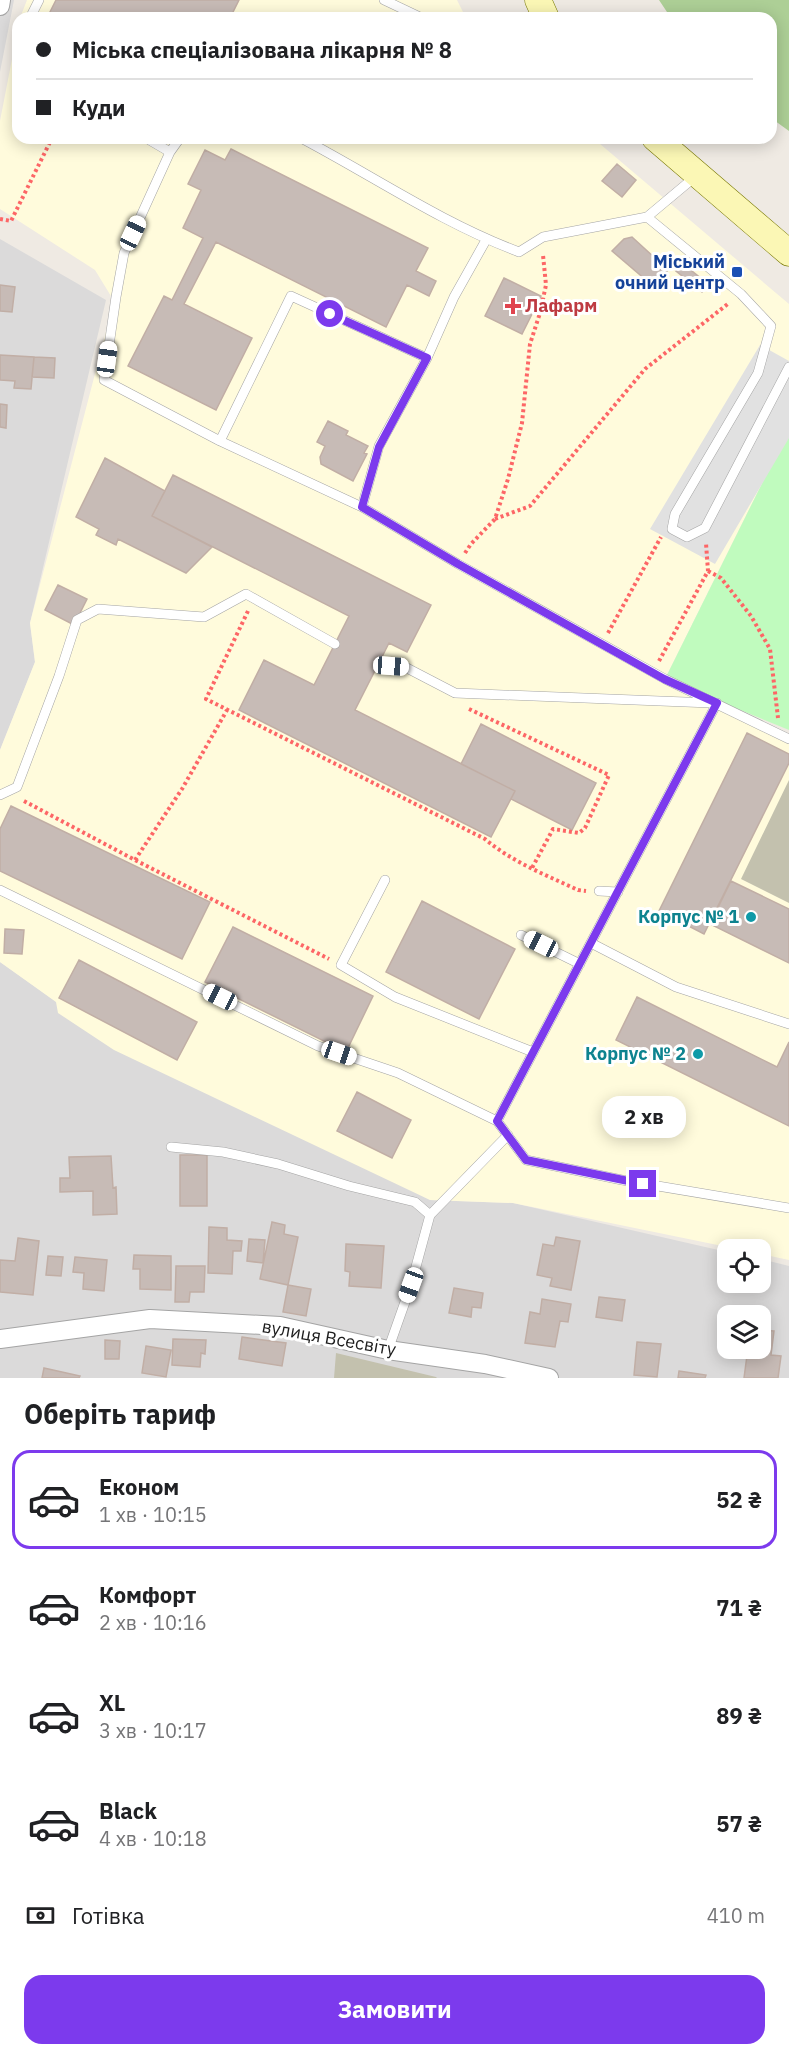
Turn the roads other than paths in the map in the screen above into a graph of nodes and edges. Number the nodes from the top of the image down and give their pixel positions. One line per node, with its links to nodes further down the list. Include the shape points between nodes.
1 (2, 0): 3 (street)
2 (384, 0): 4 (lane)
3 (0, 6)
4 (409, 12)
5 (156, 144): 9 (lane)
6 (176, 144): 9 (lane)
7 (312, 144): 12 (lane)
8 (662, 144): 10 (main road)
9 (170, 152): 16 (lane, via 124,253 104,380)
10 (696, 175): 11 (lane); 13 (main road)
11 (647, 217): 12 (lane, via 543,237 519,252); 15 (lane, via 741,294 771,326 758,373 675,514 672,529 687,537 705,528)
12 (486, 240): 14 (lane, via 454,297)
13 (789, 253)
14 (427, 358): 16 (lane, via 291,296); 17 (lane, via 379,447)
15 (789, 367)
16 (220, 441): 17 (lane)
17 (362, 507): 20 (lane, via 664,679)
18 (335, 644): 22 (lane, via 246,594 204,617 98,609 77,620 17,787)
19 (378, 665): 20 (lane, via 405,667 455,693)
20 (717, 703): 21 (lane); 26 (lane)
21 (789, 740)
22 (4, 794)
23 (385, 880): 31 (lane, via 340,965 395,997)
24 (0, 890): 32 (lane, via 318,1046 398,1073)
25 (599, 891): 26 (lane)
26 (618, 892): 28 (lane)
27 (521, 935): 29 (lane)
28 (591, 943): 29 (lane); 30 (lane, via 676,987)
29 (580, 964): 31 (lane)
30 (789, 1024)
31 (533, 1052): 32 (lane)
32 (497, 1121): 33 (lane)
33 (508, 1135): 35 (lane, via 526,1160); 36 (lane)
34 (171, 1147): 36 (lane, via 223,1152 279,1164 416,1202)
35 (789, 1208)
36 (430, 1215): 38 (lane)
37 (0, 1339): 38 (street, вулиця Всесвіту, via 150,1319 280,1326)
38 (388, 1350): 39 (street, вулиця Всесвіту)
39 (549, 1378)

